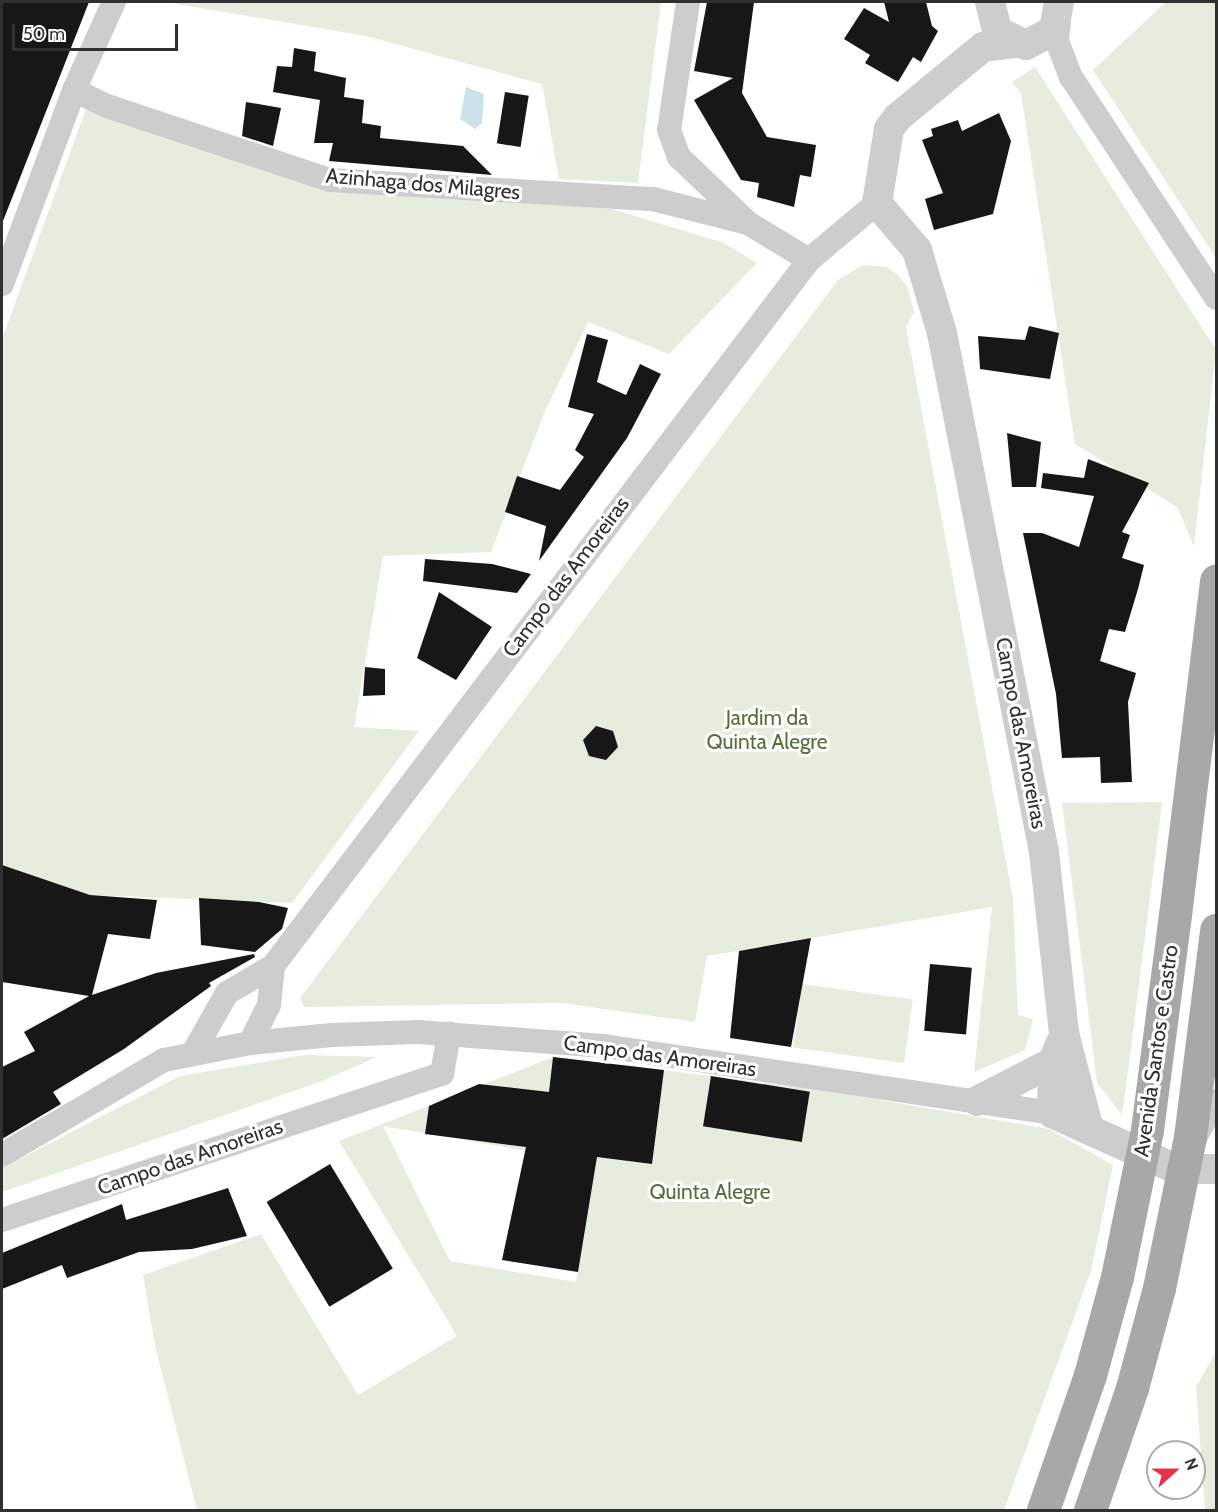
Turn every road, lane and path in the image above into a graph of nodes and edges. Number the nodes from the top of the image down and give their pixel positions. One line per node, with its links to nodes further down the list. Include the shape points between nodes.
1 (114, 2): 8 (street)
2 (688, 2): 10 (street, via 669,130 679,157)
3 (989, 7): 5 (street, via 997,32); 6 (street, via 980,37)
4 (1061, 8): 5 (street, via 1046,38); 7 (street, via 1057,41)
5 (1020, 44): 6 (street, via 983,47); 7 (street, via 1049,55)
6 (963, 60): 9 (street, via 889,129)
7 (1071, 78): 13 (street)
8 (74, 90): 10 (street, Azinhaga dos Milagres, via 107,106 330,180 653,199); 12 (street)
9 (877, 203): 11 (street, Campo das Amoreiras); 17 (street, Campo das Amoreiras, via 917,250 942,333 1044,852)
10 (748, 223): 11 (street)
11 (809, 260): 16 (street, Campo das Amoreiras)
12 (2, 284)
13 (1216, 298)
14 (1216, 587): 30 (main road, Avenida Santos e Castro, bridge, via 1147,1130 1117,1277)
15 (1216, 930): 31 (main road, Avenida Santos e Castro, bridge, via 1190,1137 1159,1288)
16 (273, 966): 19 (street, via 269,1005); 20 (street, Campo das Amoreiras, via 227,993)
17 (1064, 1033): 21 (street, Campo das Amoreiras); 25 (street, Campo das Amoreiras)
18 (449, 1034): 19 (street, Campo das Amoreiras, via 332,1035); 22 (street, Campo das Amoreiras, via 604,1046); 29 (street, Campo das Amoreiras, via 442,1074)
19 (250, 1043): 20 (street, Campo das Amoreiras)
20 (193, 1053): 26 (street, Campo das Amoreiras, via 164,1060)
21 (1053, 1062): 22 (street); 24 (street, Campo das Amoreiras)
22 (977, 1101): 24 (street, Campo das Amoreiras)
23 (1216, 1101): 27 (street)
24 (1052, 1113): 25 (street)
25 (1089, 1130): 27 (street)
26 (2, 1155)
27 (1176, 1169): 28 (street)
28 (1216, 1169)
29 (2, 1221)
30 (1043, 1510)
31 (1090, 1510)

